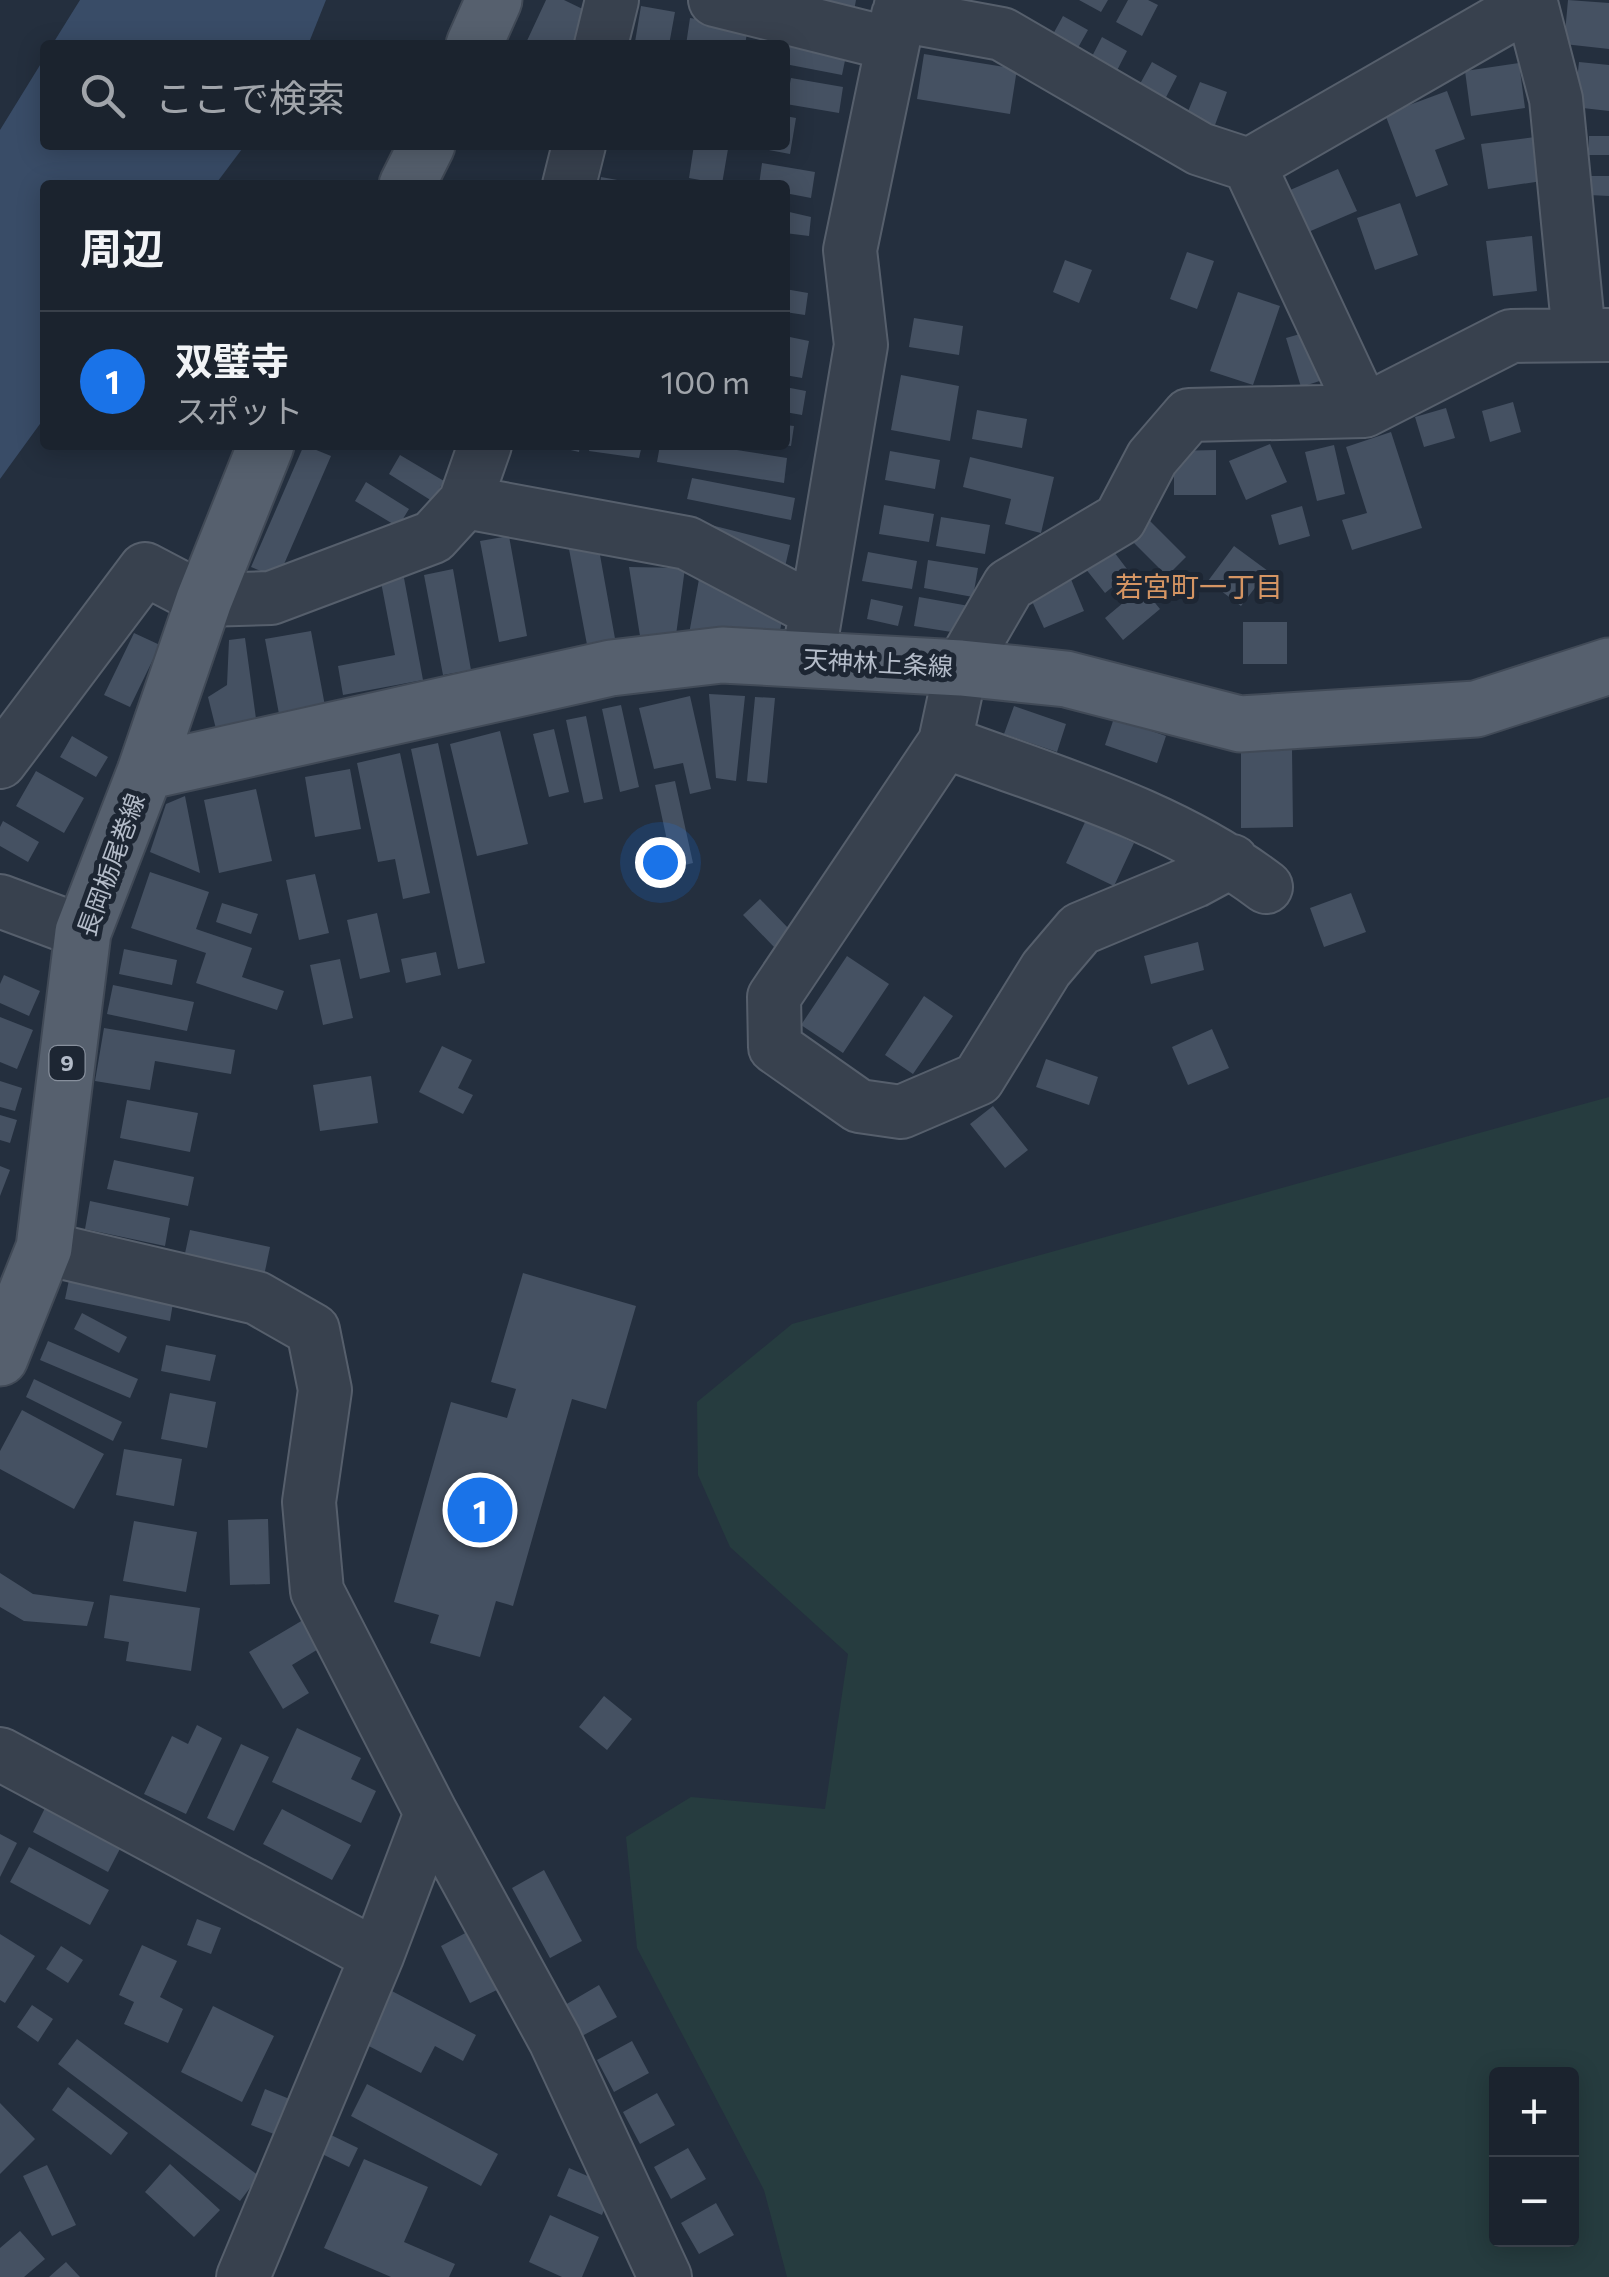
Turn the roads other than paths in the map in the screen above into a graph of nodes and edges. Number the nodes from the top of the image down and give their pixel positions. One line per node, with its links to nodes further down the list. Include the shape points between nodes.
1 (494, 0): 5 (main road)
2 (612, 0): 6 (street)
3 (715, 0): 4 (street)
4 (897, 20): 9 (street, via 1002,34 1200,148); 18 (street, via 850,250 861,344)
5 (476, 40)
6 (603, 40)
7 (424, 150): 10 (main road)
8 (577, 150): 11 (street)
9 (1249, 165): 12 (street, via 1531,4 1556,99); 13 (street)
10 (410, 180)
11 (570, 180)
12 (1594, 335): 13 (street, via 1511,336)
13 (1364, 410): 20 (street, via 1188,415 1152,458 1120,519 1009,585)
14 (264, 450): 17 (main road, 長岡栃尾巻線 / 9)
15 (483, 450): 16 (street)
16 (465, 502): 17 (street, via 432,537 271,598); 18 (street, via 687,543)
17 (204, 600): 22 (street, via 146,569); 23 (main road, 長岡栃尾巻線 / 9)
18 (812, 635): 20 (main road, 天神林上条線); 23 (main road, 天神林上条線, via 722,655 611,668)
19 (1609, 666): 20 (main road, 天神林上条線, via 1476,710 1240,724 1066,678)
20 (961, 668): 21 (street)
21 (945, 742): 21 (street, via 774,997 775,1048 858,1106 901,1112 978,1079 1046,969 1080,929 1195,881 1249,874 1171,826)
22 (0, 762)
23 (145, 772): 25 (main road, 長岡栃尾巻線 / 9)
24 (5, 911): 25 (street)
25 (83, 932): 26 (main road, 長岡栃尾巻線 / 9)
26 (44, 1248): 27 (main road, 長岡栃尾巻線 / 9); 29 (street, via 256,1298 313,1330 326,1390 310,1502 317,1592)
27 (0, 1358)
28 (0, 1754): 30 (street)
29 (431, 1813): 30 (street); 31 (street, via 556,2040)
30 (377, 1956): 32 (street)
31 (659, 2273)
32 (243, 2277)

